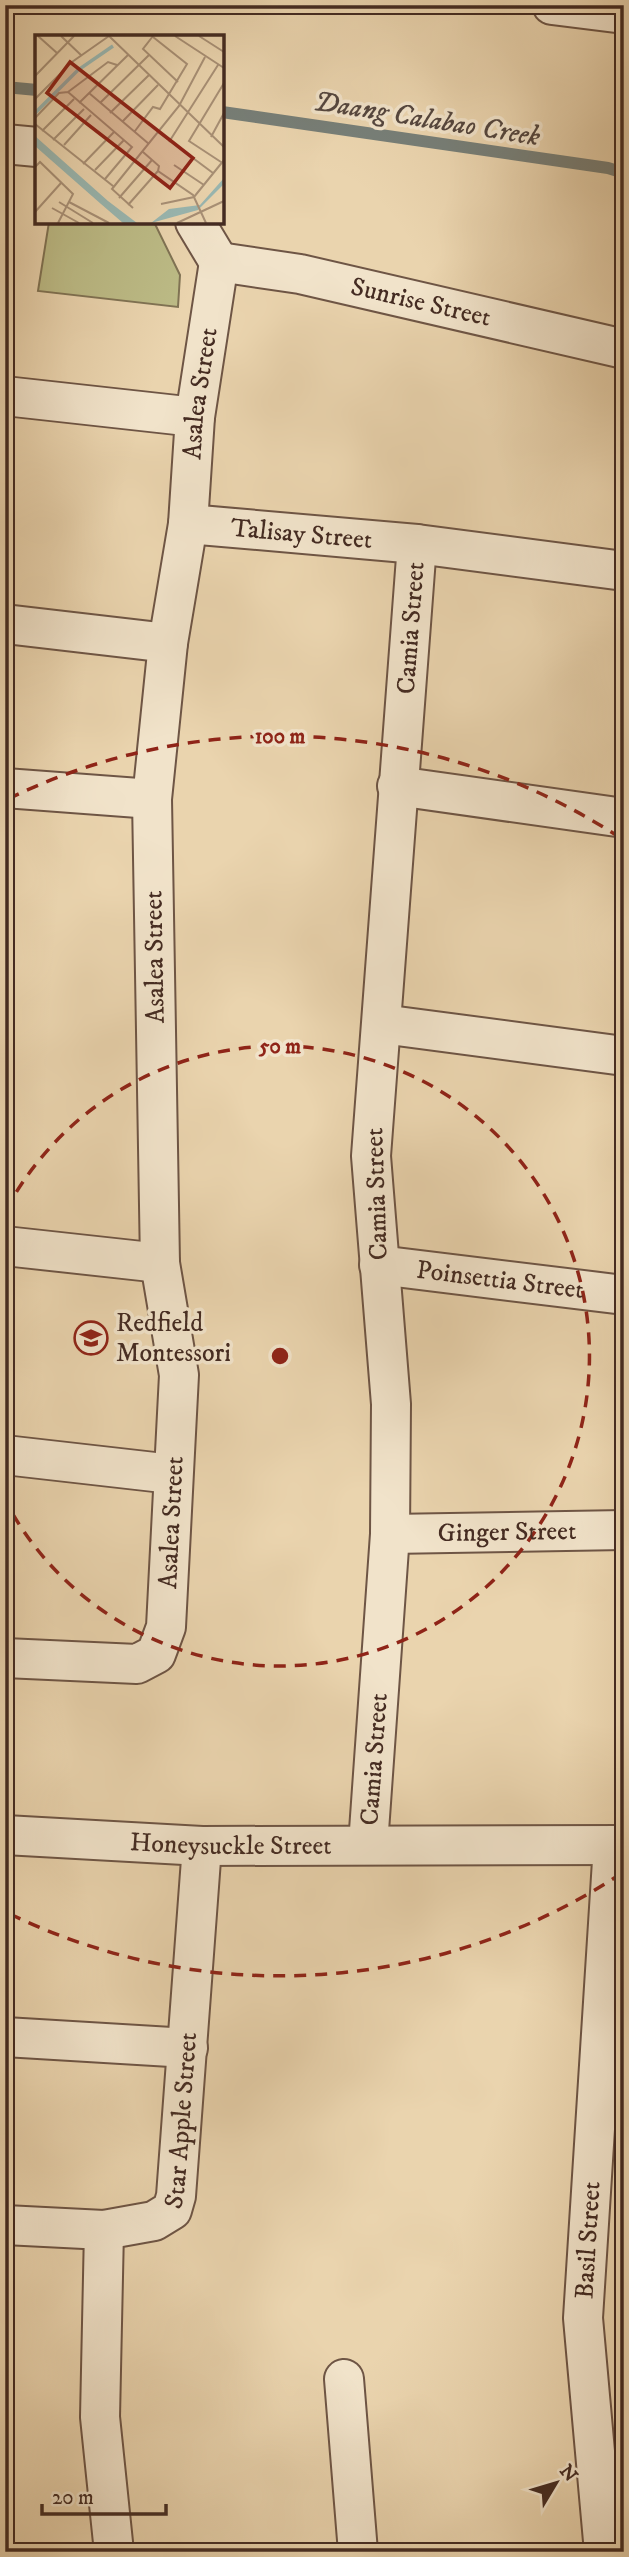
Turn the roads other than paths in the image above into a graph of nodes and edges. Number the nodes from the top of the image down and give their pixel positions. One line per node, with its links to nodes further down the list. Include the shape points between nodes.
1 (552, 5): 2 (street)
2 (624, 14)
3 (5, 144): 4 (street)
4 (35, 147)
5 (196, 224): 6 (street)
6 (219, 262): 7 (street, Sunrise Street, via 300,275); 9 (street, Asalea Street)
7 (624, 349)
8 (5, 396): 9 (street)
9 (195, 417): 10 (street, Asalea Street)
10 (188, 524): 11 (street, Talisay Street); 14 (street, Asalea Street)
11 (417, 544): 12 (street, Talisay Street); 15 (street, Camia Street)
12 (624, 571)
13 (5, 624): 14 (street)
14 (168, 643): 17 (street, Asalea Street)
15 (397, 786): 18 (street); 19 (street, Camia Street)
16 (5, 788): 17 (street)
17 (152, 799): 22 (street, Asalea Street)
18 (624, 818)
19 (382, 1024): 20 (street); 23 (street, Camia Street, via 371,1156)
20 (624, 1056)
21 (5, 1246): 22 (street)
22 (160, 1263): 26 (street, Asalea Street, via 179,1375)
23 (379, 1265): 24 (street, Poinsettia Street); 28 (street, Camia Street, via 391,1404)
24 (624, 1296)
25 (5, 1455): 26 (street)
26 (172, 1474): 29 (street, Asalea Street, via 166,1627 156,1654 137,1664)
27 (624, 1530): 28 (street, Ginger Street)
28 (390, 1534): 31 (street, Camia Street)
29 (5, 1658)
30 (5, 1835): 33 (street, Honeysuckle Street)
31 (368, 1845): 32 (street, Honeysuckle Street); 33 (street, Honeysuckle Street)
32 (618, 1845): 36 (street, Basil Street)
33 (202, 1846): 35 (street, Star Apple Street)
34 (5, 2037): 35 (street)
35 (188, 2048): 38 (street, Star Apple Street, via 172,2210 154,2221)
36 (611, 2079): 42 (street, Basil Street, via 583,2318)
37 (5, 2225): 38 (street)
38 (104, 2230): 40 (street, via 100,2417)
39 (344, 2379): 41 (street)
40 (114, 2552)
41 (358, 2552)
42 (604, 2552)

